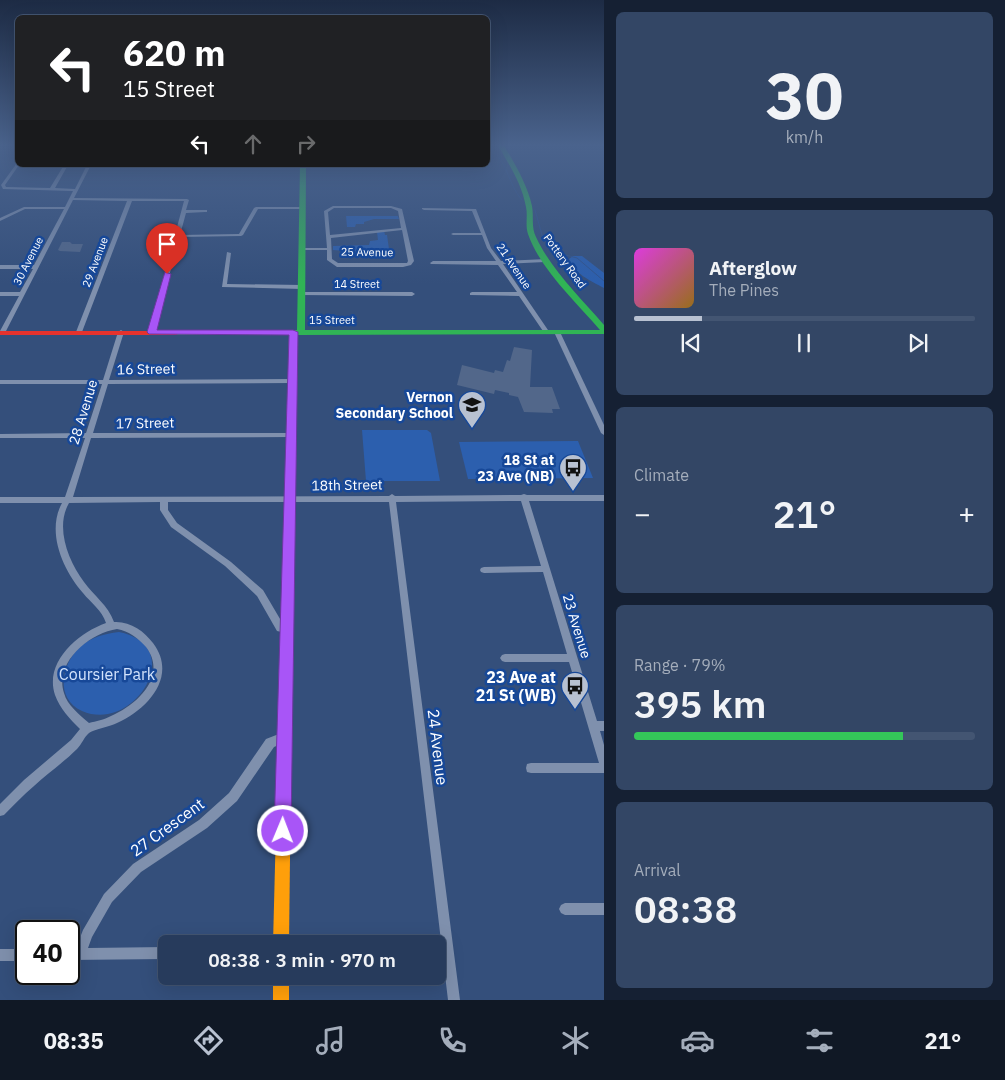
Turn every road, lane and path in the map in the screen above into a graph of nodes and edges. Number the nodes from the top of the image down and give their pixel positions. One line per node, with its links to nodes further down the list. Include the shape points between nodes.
1 (77, 190): 4 (street, 30 Avenue)
2 (303, 191): 7 (street)
3 (525, 191): 20 (street, Pottery Road, via 530,208 529,230)
4 (73, 199): 5 (street); 6 (street, 30 Avenue)
5 (130, 199): 10 (street, via 187,200); 34 (street, 29 Avenue)
6 (68, 208): 11 (street, via 24,208); 24 (street, 30 Avenue)
7 (303, 208): 15 (street, via 256,208 241,235); 17 (street)
8 (424, 209): 14 (street, 21 Avenue, via 474,210)
9 (205, 211): 10 (street)
10 (184, 212): 15 (street)
11 (0, 220)
12 (404, 229): 16 (street, 25 Avenue); 16 (street, 25 Avenue, via 397,208 333,207 326,210); 18 (street, 25 Avenue, via 412,261 409,264 337,264 330,260)
13 (453, 234): 14 (street)
14 (483, 234): 22 (street, 21 Avenue)
15 (177, 236): 36 (street)
16 (329, 237): 18 (street, 25 Avenue)
17 (303, 249): 18 (street, 25 Avenue); 25 (street)
18 (330, 249)
19 (229, 253): 25 (street, 14 Street, via 224,286)
20 (545, 260): 22 (street); 31 (street, Pottery Road)
21 (433, 263): 22 (street)
22 (500, 263): 30 (street, 21 Avenue)
23 (0, 267): 24 (street)
24 (37, 267): 27 (street, 30 Avenue)
25 (302, 290): 28 (street, 14 Street); 37 (street)
26 (0, 294): 27 (street)
27 (22, 294): 39 (street, 30 Avenue)
28 (412, 294)
29 (472, 294): 30 (street)
30 (521, 294): 38 (street, 21 Avenue)
31 (593, 318): 32 (street); 33 (street, Pottery Road)
32 (604, 324)
33 (604, 331): 38 (street, 15 Street)
34 (80, 332): 35 (street, 15 Street); 39 (street, 15 Street)
35 (121, 332): 36 (street, 15 Street); 42 (street, 28 Avenue)
36 (152, 332): 37 (street, 15 Street)
37 (297, 332): 38 (street, 15 Street); 40 (street)
38 (552, 332): 43 (street, 21 Avenue)
39 (1, 333)
40 (292, 381): 42 (street, 16 Street); 44 (street)
41 (0, 382): 42 (street, 16 Street)
42 (105, 382): 46 (street, 28 Avenue)
43 (604, 433)
44 (291, 435): 46 (street, 17 Street); 49 (street)
45 (0, 436): 46 (street, 17 Street)
46 (88, 436): 53 (street, 28 Avenue)
47 (392, 497): 48 (street, 18th Street); 49 (street, 18th Street); 78 (street, 24 Avenue)
48 (524, 497): 50 (street, 18th Street); 54 (street, 23 Avenue)
49 (289, 498): 51 (street, 18th Street); 57 (street)
50 (604, 498)
51 (164, 499): 53 (street, 18th Street); 57 (street, via 164,510 174,524 243,577 260,593 280,628)
52 (0, 500): 53 (street, 18th Street)
53 (68, 500): 56 (street, 28 Avenue, via 63,507 59,528 62,547 81,586 108,613)
54 (545, 569): 55 (street); 59 (street, 23 Avenue)
55 (484, 570)
56 (111, 625): 62 (street, via 76,646 59,675 59,692 70,712); 62 (street, via 133,629 149,642 157,657 158,674 153,688 140,703 104,725)
57 (286, 629): 63 (street)
58 (505, 658): 59 (street)
59 (572, 658): 60 (street, 23 Avenue)
60 (593, 726): 61 (street); 64 (street, 23 Avenue)
61 (604, 726)
62 (87, 728): 67 (street, via 75,744)
63 (284, 737): 70 (street); 71 (street, 27 Crescent, via 270,743 232,797 203,824 137,868 108,898)
64 (604, 762)
65 (530, 768): 66 (street)
66 (604, 768)
67 (0, 812)
68 (566, 909): 69 (street)
69 (604, 909)
70 (281, 935)
71 (80, 945)
72 (158, 953): 73 (street)
73 (80, 954)
74 (0, 955): 75 (street)
75 (15, 955)
76 (281, 985): 77 (street)
77 (281, 1000)
78 (454, 1000)

